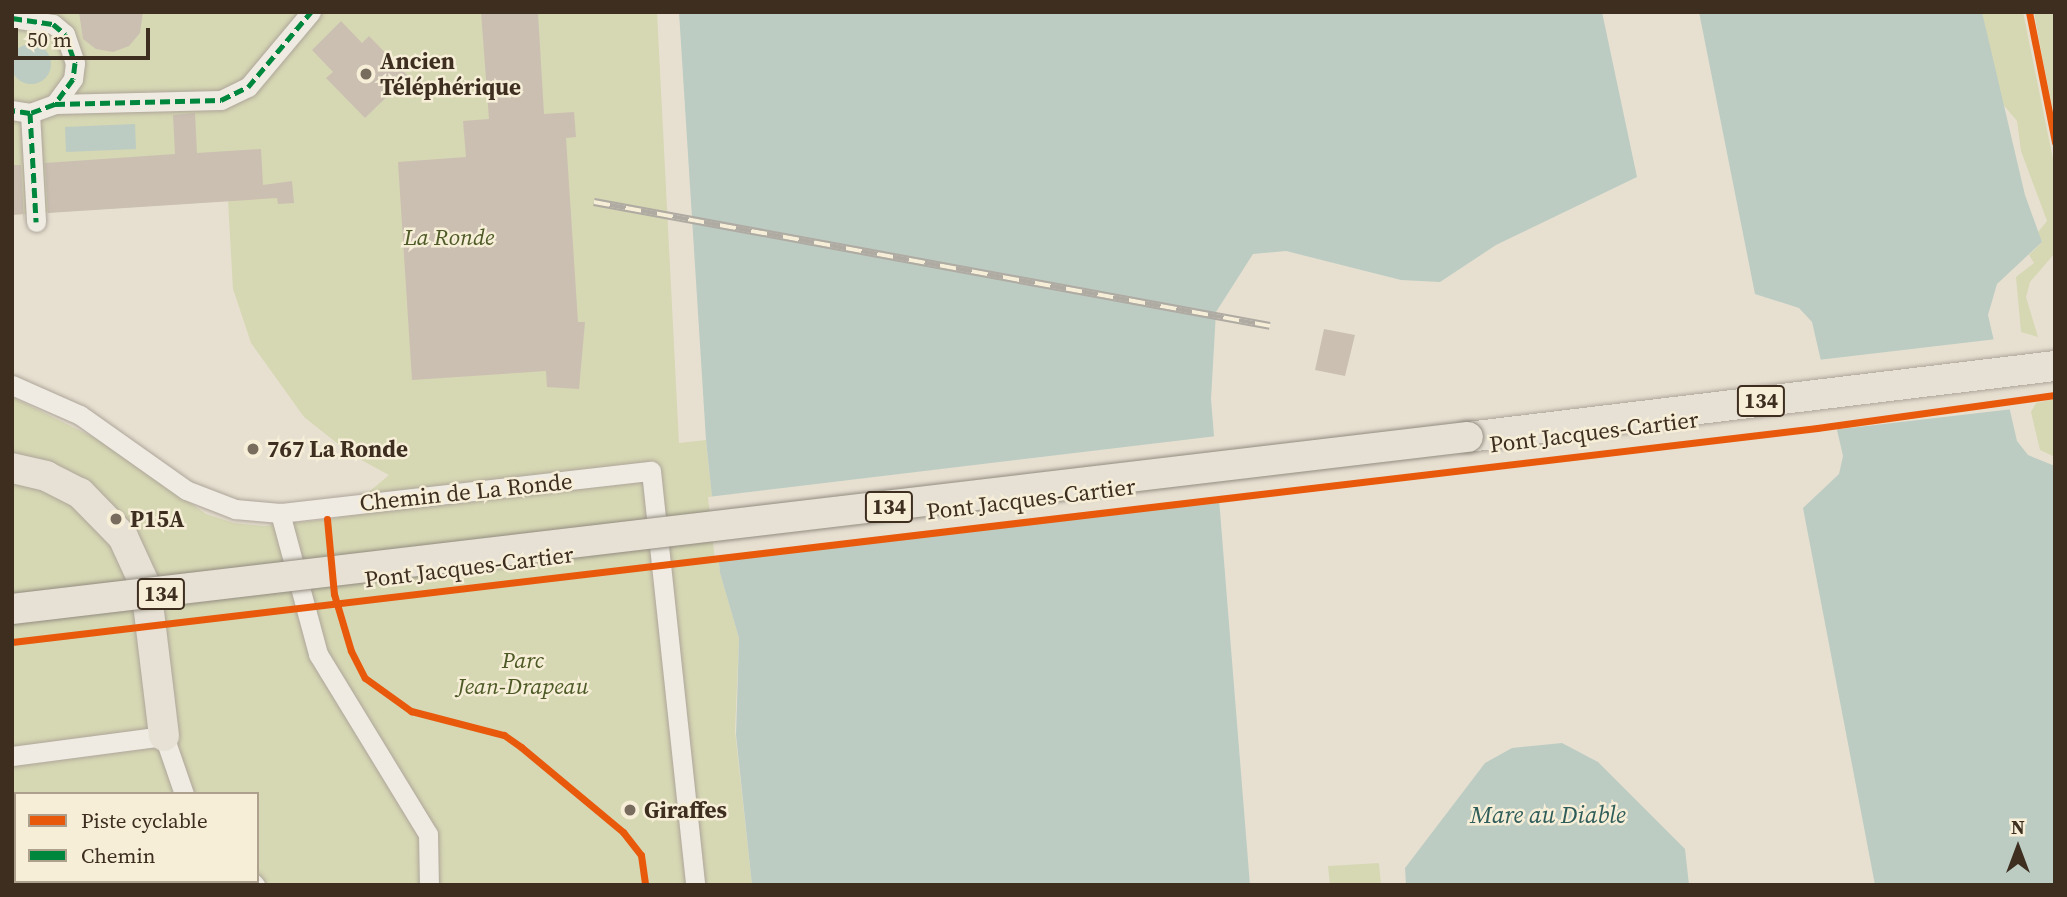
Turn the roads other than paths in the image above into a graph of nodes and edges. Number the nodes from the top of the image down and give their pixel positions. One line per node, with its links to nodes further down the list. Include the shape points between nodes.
1 (311, 12): 3 (street, via 248,87 221,100)
2 (12, 18): 3 (street, via 53,23 72,48 73,79)
3 (55, 104): 4 (street)
4 (21, 111): 5 (street)
5 (36, 222)
6 (2055, 366): 10 (main road, Pont Jacques-Cartier / 134, bridge)
7 (12, 385): 9 (street, Chemin de La Ronde, via 80,415 210,503)
8 (12, 468): 11 (main road, via 64,484 95,506 123,537 146,587)
9 (280, 513): 14 (street, via 318,654 428,834); 15 (street, Chemin de La Ronde, via 651,471)
10 (12, 609)
11 (164, 736): 12 (street); 13 (street)
12 (12, 756)
13 (183, 792)
14 (429, 885)
15 (695, 885)

